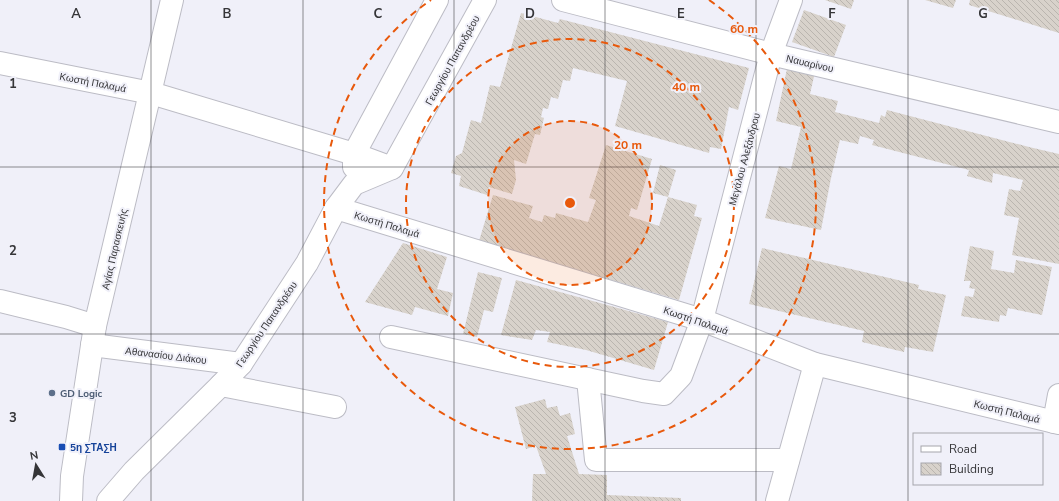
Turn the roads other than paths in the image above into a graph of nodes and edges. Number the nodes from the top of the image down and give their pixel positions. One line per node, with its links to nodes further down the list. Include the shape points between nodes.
1 (172, 0): 8 (street, Αγίας Παρασκευής)
2 (437, 0): 10 (street)
3 (485, 0): 11 (street, Γεωργίου Παπανδρέου)
4 (563, 0): 6 (street, Ναυαρίνου)
5 (791, 0): 6 (street, Μεγάλου Αλεξάνδρου)
6 (772, 54): 9 (street, Ναυαρίνου); 15 (street, Μεγάλου Αλεξάνδρου)
7 (0, 63): 8 (street, Κωστή Παλαμά)
8 (151, 93): 10 (street, Κωστή Παλαμά); 16 (street, Αγίας Παρασκευής)
9 (1059, 122)
10 (354, 154): 11 (street, Κωστή Παλαμά); 12 (street)
11 (392, 168): 12 (street)
12 (354, 184): 13 (street, Γεωργίου Παπανδρέου)
13 (336, 208): 15 (street, Κωστή Παλαμά); 18 (street, Γεωργίου Παπανδρέου, via 307,263)
14 (0, 301): 16 (street, Αθανασίου Διάκου, via 66,317)
15 (702, 320): 19 (street, Κωστή Παλαμά); 20 (street, Μεγάλου Αλεξάνδρου, via 681,376 664,394)
16 (94, 336): 18 (street, Αθανασίου Διάκου); 26 (street, Αγίας Παρασκευής, via 72,476)
17 (391, 337): 20 (street)
18 (241, 364): 21 (street, Γεωργίου Παπανδρέου)
19 (814, 364): 24 (street, Κωστή Παλαμά); 25 (street)
20 (588, 379): 25 (street, via 596,460)
21 (222, 385): 23 (street); 27 (street, Γεωργίου Παπανδρέου, via 134,471)
22 (1059, 394): 24 (street)
23 (336, 407)
24 (1056, 423)
25 (788, 460): 28 (street)
26 (71, 501)
27 (108, 501)
28 (777, 501)

